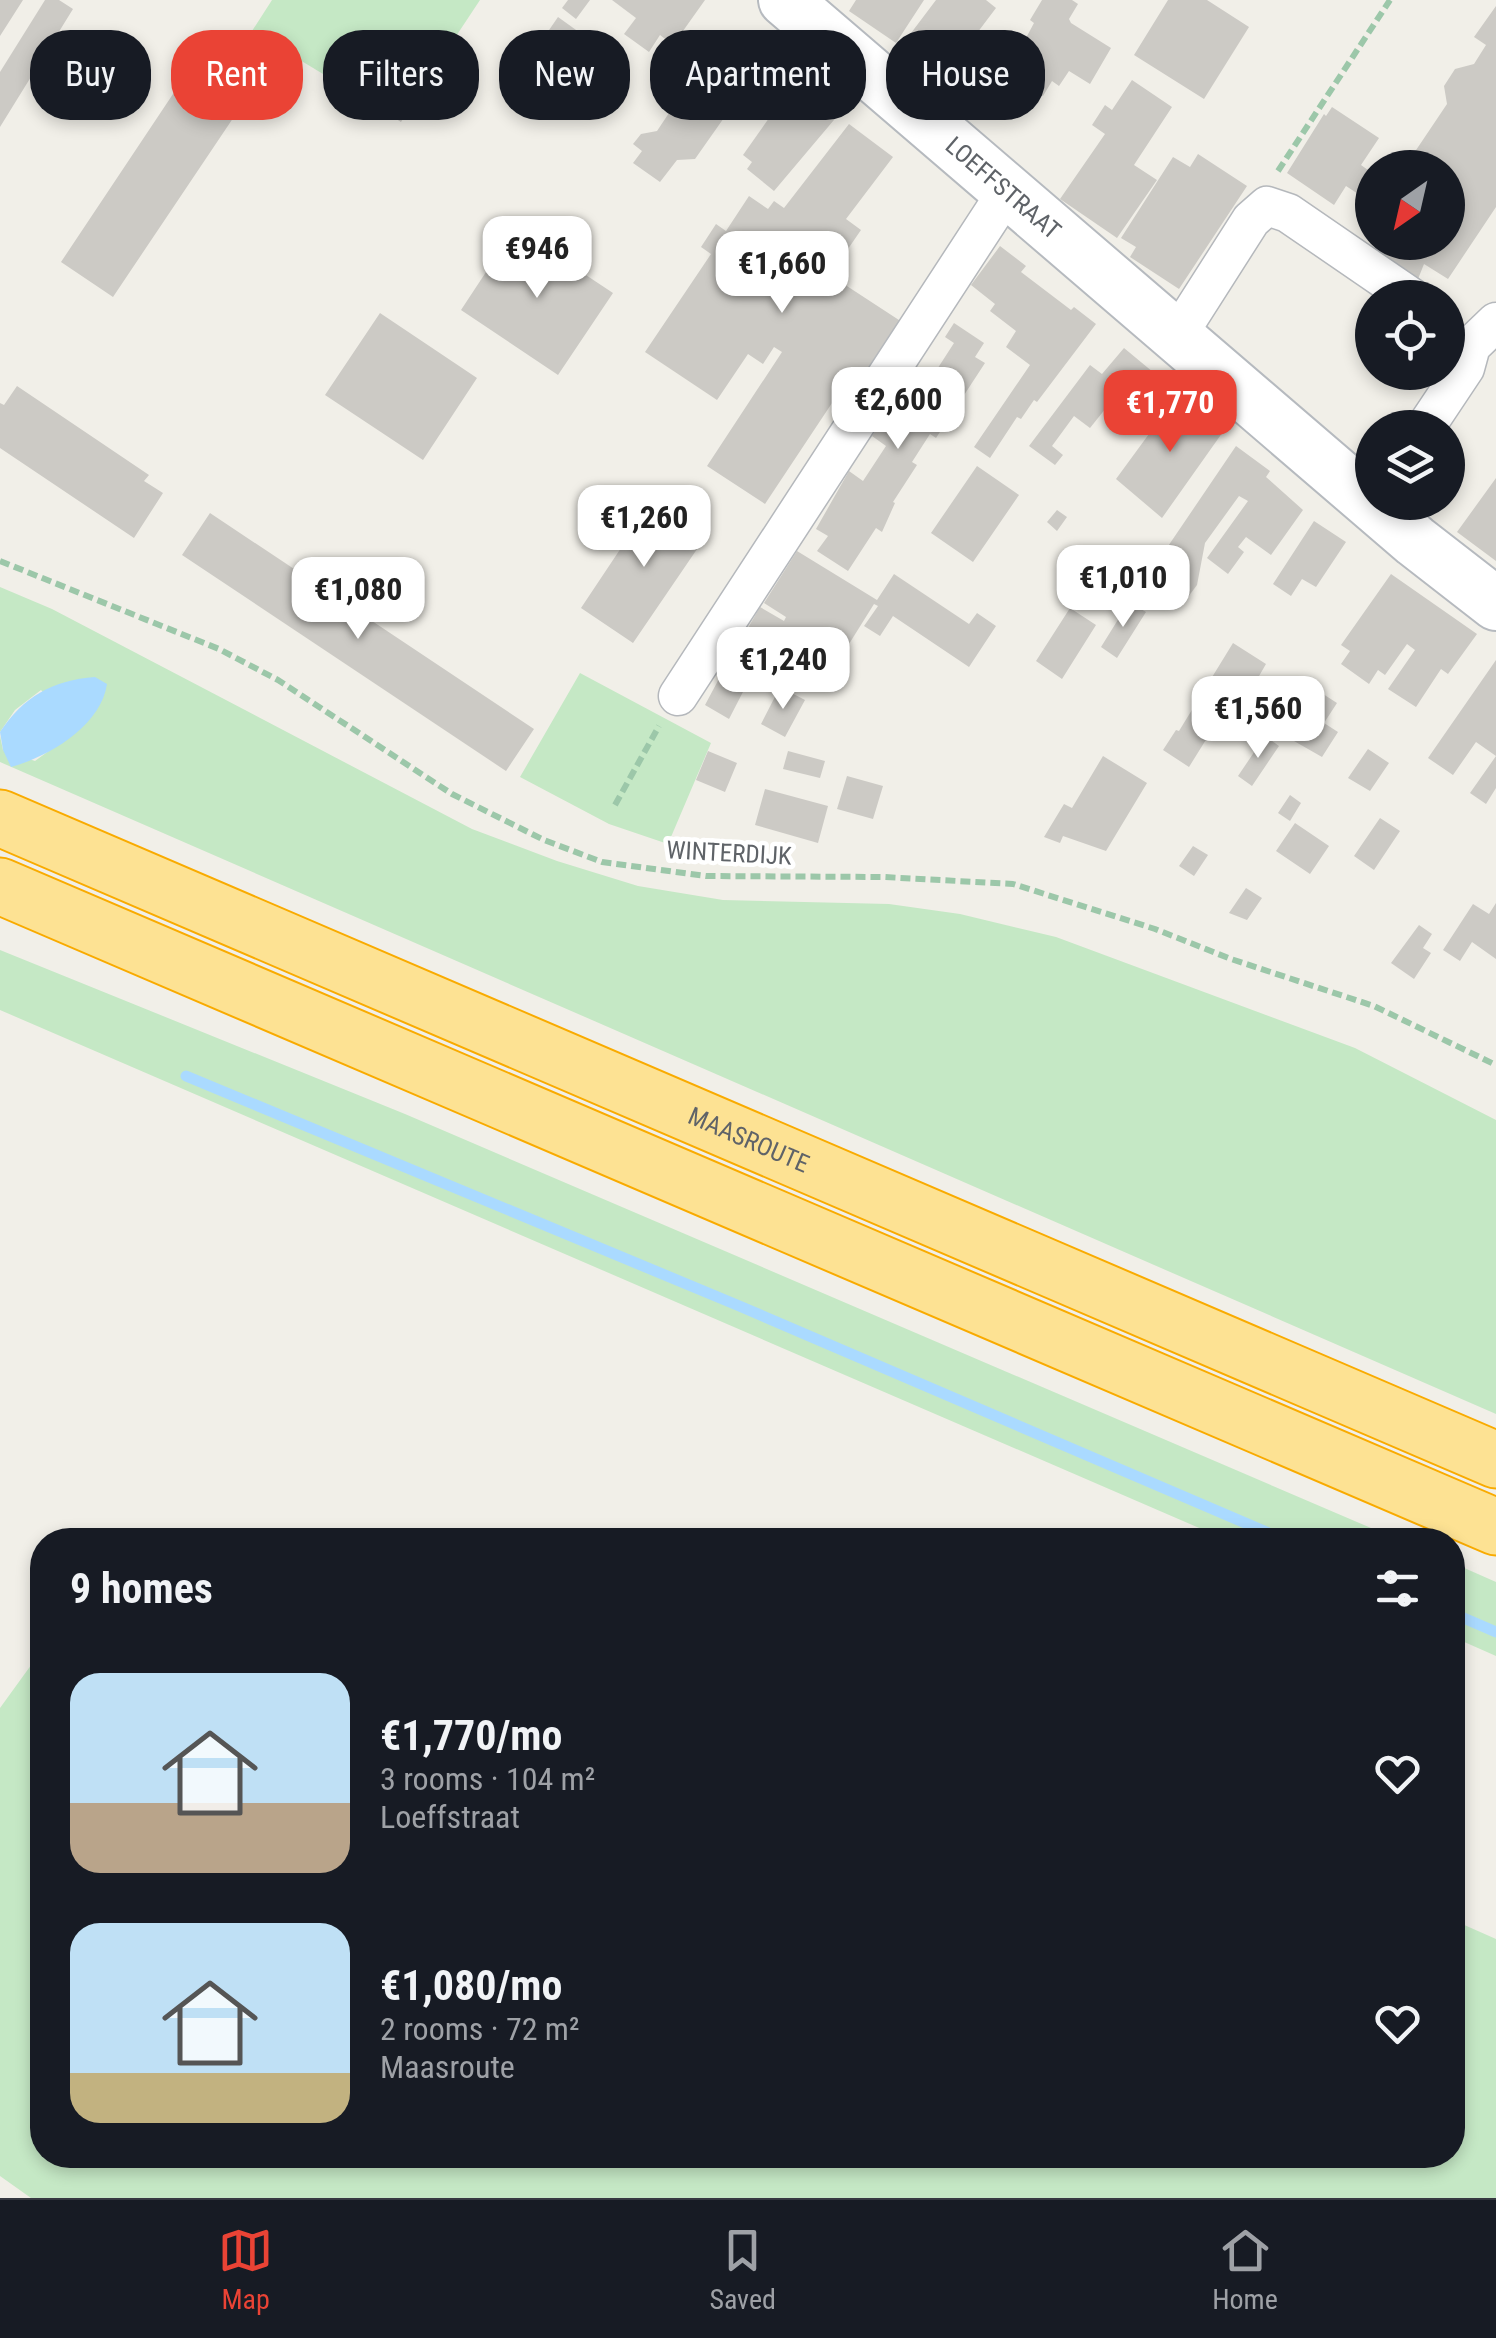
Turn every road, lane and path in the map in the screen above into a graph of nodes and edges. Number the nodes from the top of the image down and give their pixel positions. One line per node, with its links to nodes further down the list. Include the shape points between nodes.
1 (784, 0): 3 (main road, LOEFFSTRAAT)
2 (1390, 0): 4 (path, via 1278,168)
3 (1008, 190): 7 (main road, LOEFFSTRAAT); 13 (street)
4 (1267, 206): 5 (street, via 1288,213); 7 (street, via 1251,220)
5 (1386, 280)
6 (1471, 330): 8 (street, via 1465,368)
7 (1176, 336): 9 (main road, LOEFFSTRAAT)
8 (1438, 410)
9 (1355, 487)
10 (1394, 520): 12 (main road, LOEFFSTRAAT)
11 (0, 561): 17 (path, WINTERDIJK, via 219,649 452,794 602,862 706,876 1013,884 1374,1006)
12 (1496, 604)
13 (678, 696): 14 (path)
14 (615, 805)
15 (0, 818): 18 (highway, MAASROUTE)
16 (0, 886): 19 (highway)
17 (1496, 1065)
18 (1496, 1460)
19 (1496, 1527)

